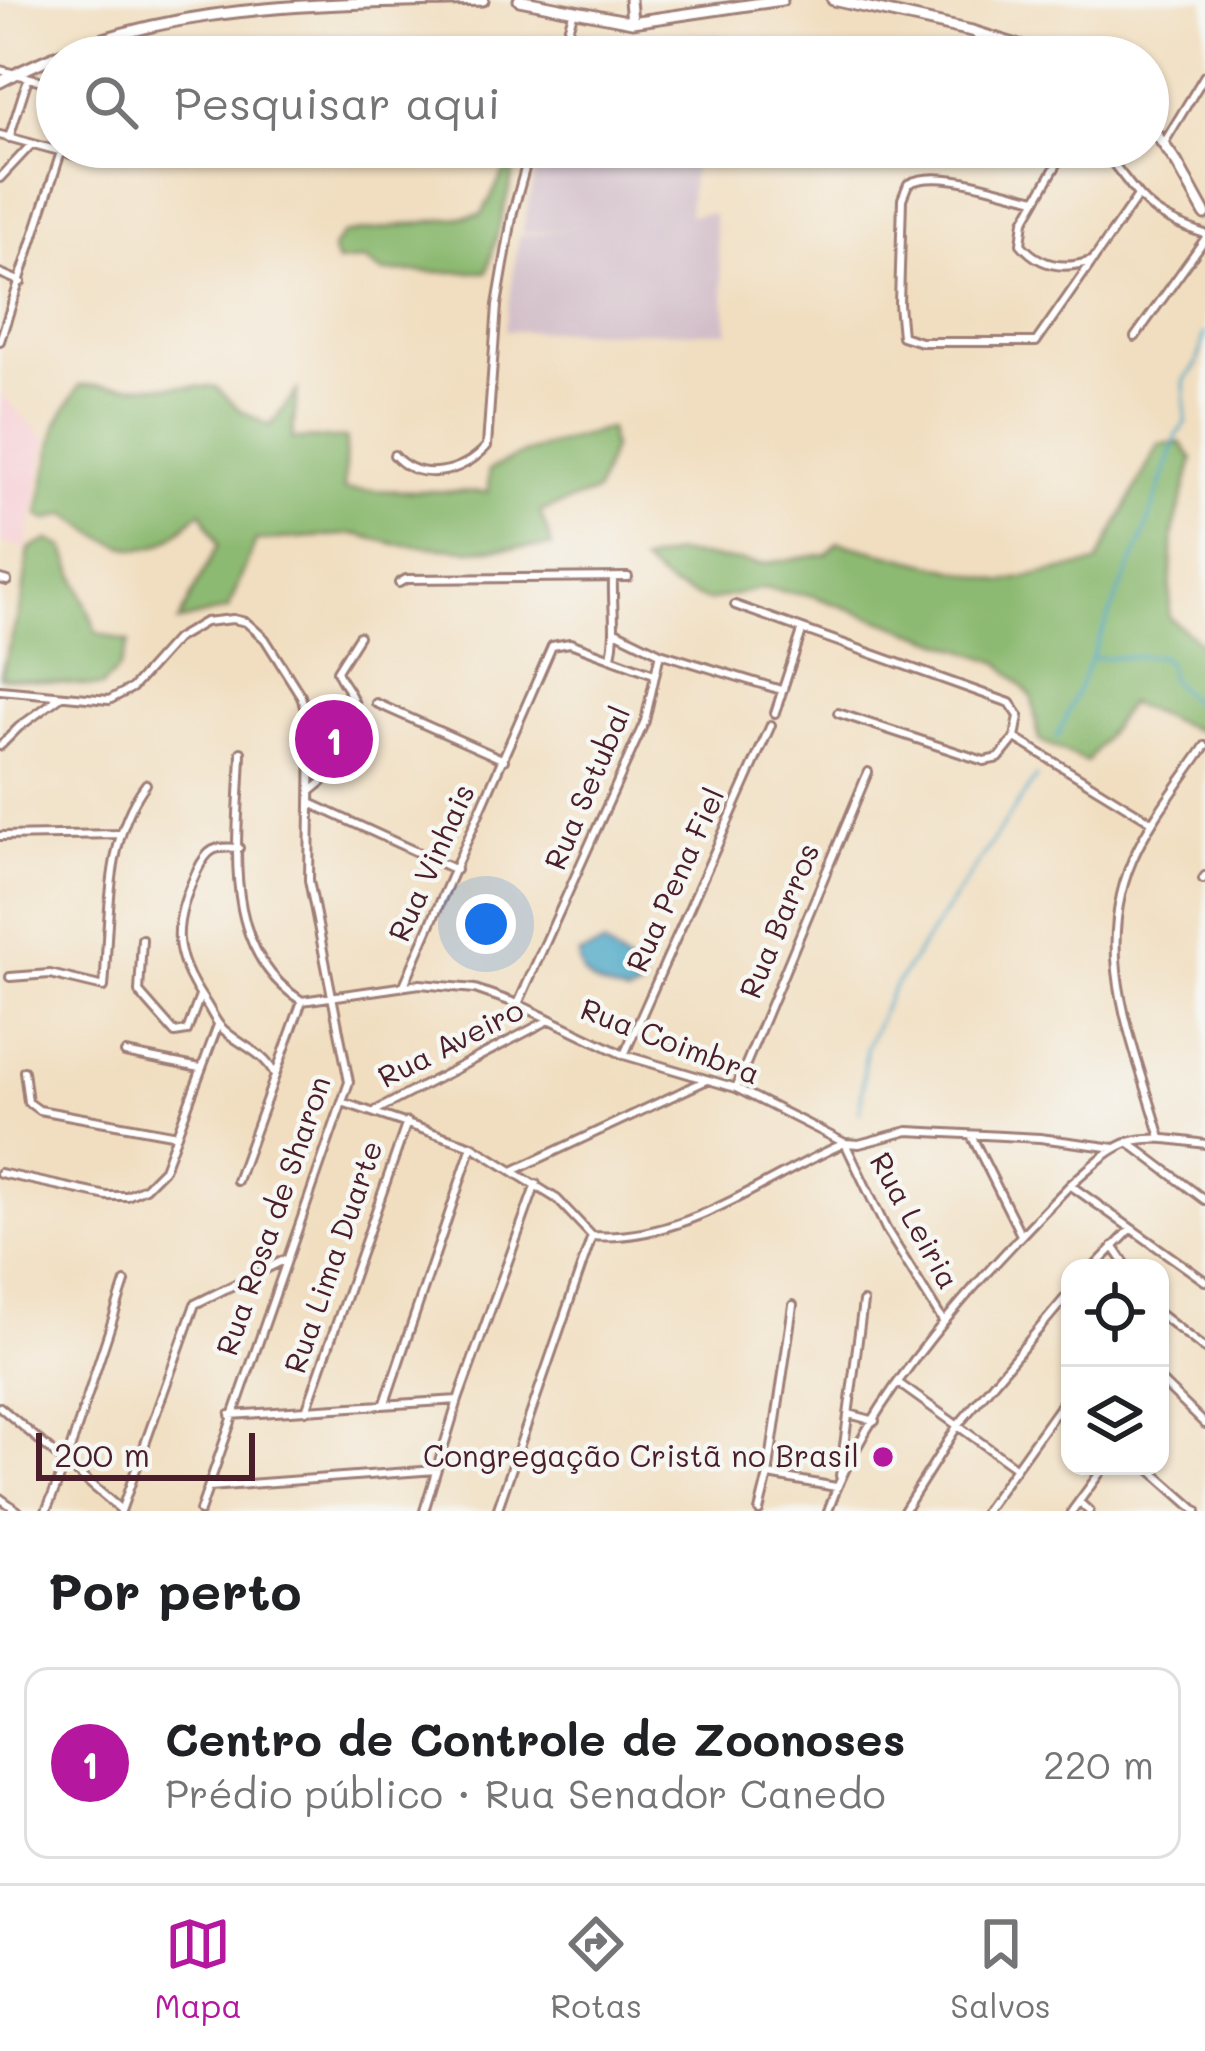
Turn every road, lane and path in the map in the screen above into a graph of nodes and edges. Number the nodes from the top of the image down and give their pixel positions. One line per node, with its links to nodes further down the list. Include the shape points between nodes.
1 (484, 0): 9 (street, via 221,10)
2 (520, 0): 6 (street)
3 (630, 0): 7 (street)
4 (782, 0): 7 (street)
5 (833, 0): 8 (street)
6 (574, 11): 7 (street); 10 (street)
7 (632, 22)
8 (973, 31): 11 (street); 12 (street)
9 (119, 36)
10 (566, 36)
11 (977, 36)
12 (989, 36)
13 (36, 65): 15 (street)
14 (0, 70): 15 (street)
15 (14, 74): 17 (street); 19 (street)
16 (1205, 75): 20 (street)
17 (28, 78): 18 (street); 21 (street)
18 (36, 80)
19 (0, 82)
20 (1169, 135)
21 (4, 137): 22 (street)
22 (29, 146): 23 (street); 29 (street)
23 (36, 147)
24 (1169, 152): 32 (street)
25 (56, 168): 36 (street)
26 (525, 168): 39 (street, via 500,286 487,446 464,464 434,472 410,470)
27 (1054, 168): 31 (street)
28 (1115, 168): 30 (street)
29 (0, 178)
30 (1138, 197): 33 (street); 34 (street)
31 (1036, 199): 34 (street, via 1022,229 1026,251 1056,265); 34 (street, via 941,178 913,180 902,199 899,328 907,340 1036,342)
32 (1205, 214)
33 (1205, 237): 37 (street)
34 (1095, 259)
35 (0, 273): 36 (street)
36 (21, 282): 38 (street)
37 (1135, 337)
38 (0, 341)
39 (394, 455)
40 (628, 577): 41 (street)
41 (613, 580): 42 (street); 45 (street)
42 (400, 583)
43 (735, 605): 44 (street)
44 (802, 631): 50 (street); 57 (street, via 998,697 1017,708)
45 (617, 632): 47 (street); 48 (street)
46 (359, 636): 64 (street, via 338,671 355,703 351,748)
47 (660, 653): 49 (street, Rua Setubal); 50 (street)
48 (611, 658): 49 (street); 61 (street, Rua Vinhais, via 552,646)
49 (654, 674): 77 (street, Rua Setubal, via 645,721)
50 (781, 690): 55 (street)
51 (0, 692): 52 (street)
52 (59, 697): 58 (street); 64 (street, Rua Rosa de Sharon, via 121,696 194,628 246,622 301,696 311,732)
53 (376, 703): 61 (street)
54 (838, 712): 57 (street, via 983,761 999,758)
55 (775, 713)
56 (771, 725): 82 (street, Rua Pena Fiel)
57 (1015, 738): 66 (street)
58 (0, 746)
59 (1205, 746): 66 (street)
60 (241, 752): 69 (street)
61 (504, 760): 70 (street, Rua Vinhais)
62 (868, 772): 88 (street, Rua Barros)
63 (146, 784): 67 (street)
64 (311, 790): 65 (street, Rua Rosa de Sharon)
65 (310, 803): 70 (street); 75 (street, Rua Rosa de Sharon, via 310,892)
66 (1152, 822): 94 (street, via 1126,875 1113,949)
67 (119, 834): 68 (street); 72 (street, via 104,987 50,974)
68 (0, 836)
69 (239, 848): 74 (street, via 210,848 178,916 180,952); 76 (street, via 237,898 249,937)
70 (456, 870): 73 (street, Rua Vinhais)
71 (142, 939): 74 (street, via 139,992 168,1028 187,1031)
72 (10, 977)
73 (404, 986): 75 (street, Rua Coimbra); 77 (street, Rua Coimbra, via 475,989)
74 (200, 996): 79 (street)
75 (334, 997): 76 (street, Rua Coimbra); 89 (street, Rua Rosa de Sharon, via 350,1070)
76 (302, 1001): 80 (street)
77 (518, 1004): 78 (street, Rua Coimbra)
78 (550, 1020): 82 (street, Rua Coimbra); 90 (street, Rua Aveiro)
79 (218, 1024): 83 (street); 84 (street)
80 (284, 1048): 83 (street); 86 (street)
81 (125, 1053): 84 (street)
82 (624, 1054): 87 (street, Rua Coimbra)
83 (265, 1058): 86 (street)
84 (200, 1068): 92 (street)
85 (24, 1071): 92 (street, via 28,1102 39,1110)
86 (275, 1075): 102 (street)
87 (710, 1079): 88 (street, Rua Coimbra); 100 (street)
88 (736, 1088): 96 (street, Rua Coimbra)
89 (342, 1102): 90 (street); 112 (street, Rua Rosa de Sharon)
90 (374, 1111): 91 (street)
91 (407, 1122): 98 (street); 127 (street, Rua Lima Duarte)
92 (178, 1135): 101 (street, via 156,1180 127,1196)
93 (972, 1137): 96 (street, via 908,1131); 99 (street); 107 (street)
94 (1161, 1138): 95 (street); 97 (street)
95 (1129, 1142): 99 (street); 105 (street)
96 (845, 1143): 108 (street, via 664,1229); 119 (street, Rua Leiria)
97 (1205, 1144)
98 (472, 1146): 100 (street); 124 (street)
99 (1115, 1148): 104 (street)
100 (515, 1170): 103 (street)
101 (0, 1173)
102 (237, 1181)
103 (536, 1184): 108 (street); 123 (street)
104 (1070, 1184): 106 (street); 107 (street)
105 (1205, 1200)
106 (1130, 1230): 109 (street); 113 (street)
107 (1021, 1235): 119 (street)
108 (592, 1236): 148 (street)
109 (1113, 1246): 110 (street); 111 (street)
110 (1101, 1259)
111 (1122, 1259)
112 (284, 1260): 129 (street, Rua Rosa de Sharon); 145 (street, via 195,1304)
113 (1205, 1281)
114 (125, 1282): 133 (street)
115 (862, 1302): 128 (street)
116 (1061, 1303): 132 (street)
117 (793, 1306): 136 (street)
118 (1169, 1321): 120 (street)
119 (943, 1322): 121 (street)
120 (1205, 1348)
121 (900, 1384): 130 (street); 132 (street)
122 (1169, 1389): 131 (street)
123 (458, 1400): 124 (street); 135 (street)
124 (385, 1402): 127 (street)
125 (1061, 1404): 134 (street)
126 (0, 1407): 133 (street)
127 (307, 1408): 129 (street)
128 (849, 1414): 130 (street); 139 (street)
129 (230, 1415): 140 (street, Rua Rosa de Sharon)
130 (874, 1421): 139 (street)
131 (1205, 1424)
132 (958, 1425): 134 (street); 151 (street)
133 (65, 1465): 144 (street); 145 (street)
134 (1016, 1467): 152 (street)
135 (436, 1470): 140 (street); 147 (street)
136 (768, 1475): 139 (street); 149 (street)
137 (1098, 1475): 142 (street)
138 (1156, 1475): 155 (street)
139 (838, 1484): 150 (street)
140 (208, 1487): 146 (street, Rua Rosa de Sharon)
141 (0, 1498): 143 (street)
142 (1079, 1502): 153 (street); 154 (street)
143 (18, 1511)
144 (46, 1511)
145 (122, 1511)
146 (200, 1511)
147 (424, 1511)
148 (497, 1511)
149 (759, 1511)
150 (828, 1511)
151 (904, 1511)
152 (985, 1511)
153 (1072, 1511)
154 (1089, 1511)
155 (1197, 1511)

